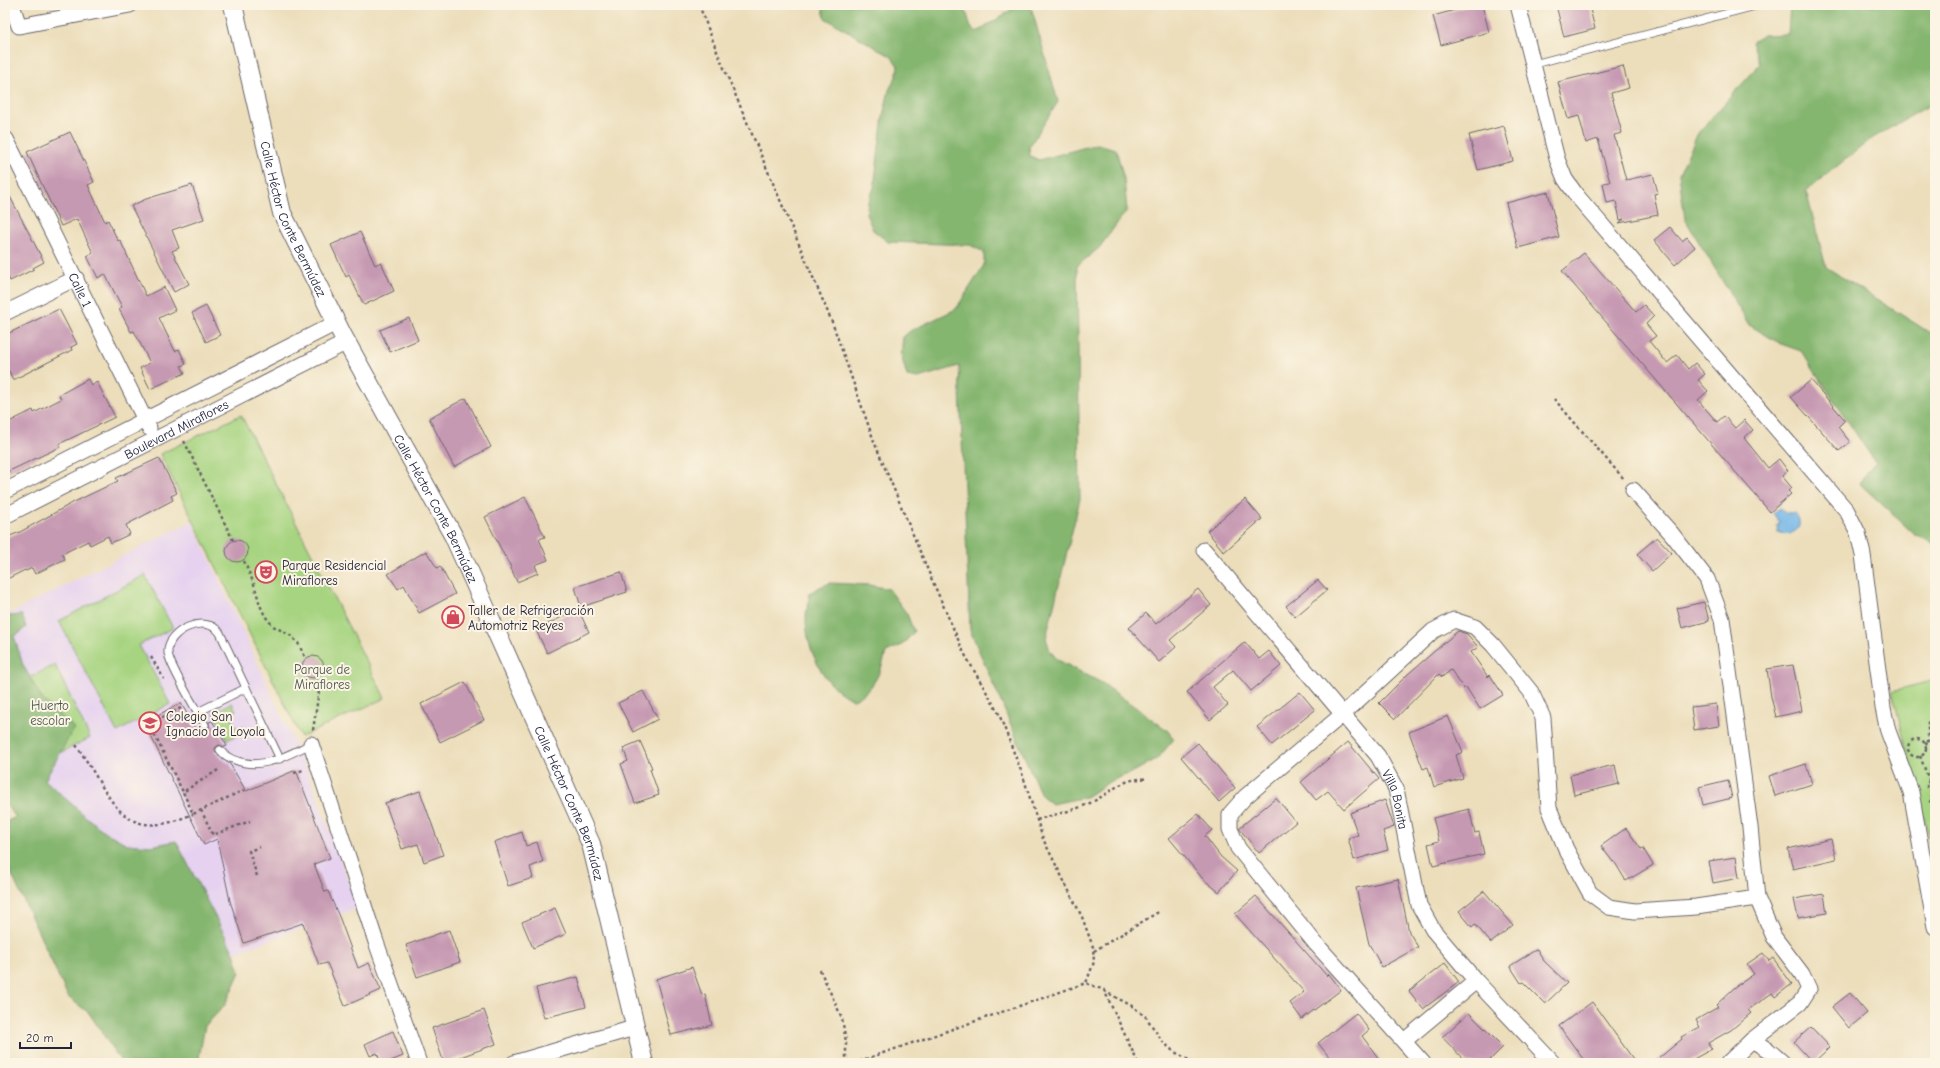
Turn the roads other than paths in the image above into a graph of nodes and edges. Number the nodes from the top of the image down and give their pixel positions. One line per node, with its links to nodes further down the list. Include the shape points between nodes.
1 (12, 5): 2 (street, via 19,26)
2 (130, 5)
3 (233, 5): 10 (street, Calle Héctor Conte Bermúdez, via 282,213)
4 (1518, 5): 6 (street)
5 (1759, 5): 6 (lane)
6 (1534, 64): 26 (street, via 1557,159 1565,179 1847,512 1858,533 1883,708 1888,731 1911,792)
7 (6, 140): 8 (street, Calle 1)
8 (76, 278): 9 (street); 12 (street, Calle 1)
9 (5, 313)
10 (336, 323): 11 (street, Calle Héctor Conte Bermúdez); 12 (street)
11 (346, 342): 13 (street, Boulevard Miraflores); 28 (street, Calle Héctor Conte Bermúdez, via 454,537 591,844)
12 (145, 420): 13 (street, Calle 1); 15 (street)
13 (155, 439): 16 (street, Boulevard Miraflores)
14 (1633, 490): 25 (street, via 1707,579 1722,619)
15 (5, 491)
16 (5, 516)
17 (1204, 550): 20 (street, Villa Bonita)
18 (246, 688): 19 (lane); 19 (lane, via 217,628 204,624 180,632 171,640 168,653); 24 (lane)
19 (198, 712): 21 (lane)
20 (1343, 714): 25 (street, via 1433,631 1454,620 1475,626 1494,645 1531,692 1543,718 1549,808 1566,849 1590,893 1609,907 1635,911 1696,907); 27 (street, Villa Bonita, via 1378,756 1396,789 1419,905 1433,930); 30 (street, via 1245,797 1230,814 1230,829 1238,848 1316,944)
21 (205, 725)
22 (311, 744): 24 (lane); 31 (street)
23 (220, 750): 24 (lane, via 223,755 248,764)
24 (280, 759)
25 (1757, 898): 29 (street, via 1774,937 1802,974 1809,989 1800,1003)
26 (1935, 927)
27 (1476, 981): 30 (street); 35 (street, Villa Bonita)
28 (634, 1028): 32 (street); 33 (street, Calle Héctor Conte Bermúdez)
29 (1752, 1040): 36 (street); 37 (street)
30 (1404, 1042): 34 (street)
31 (419, 1063)
32 (514, 1063)
33 (644, 1063)
34 (1424, 1063)
35 (1553, 1063)
36 (1728, 1063)
37 (1783, 1063)

